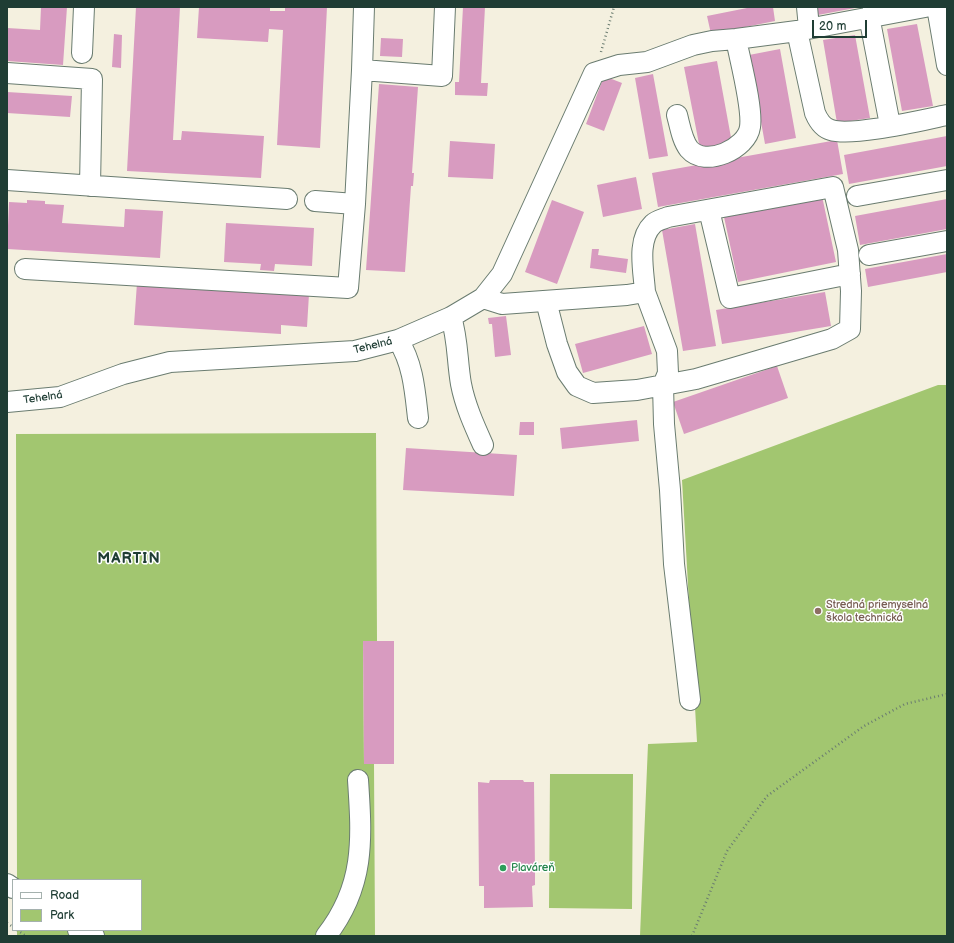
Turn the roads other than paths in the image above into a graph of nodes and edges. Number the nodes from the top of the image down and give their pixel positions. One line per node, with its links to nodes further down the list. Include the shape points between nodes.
1 (84, 7): 10 (street)
2 (364, 7): 12 (street)
3 (445, 7): 12 (street, via 442,76)
4 (807, 7): 8 (street)
5 (924, 7): 7 (street)
6 (937, 7): 11 (street)
7 (869, 16): 8 (street); 16 (street)
8 (803, 29): 9 (street); 16 (street, via 815,113 820,122 830,130 847,132)
9 (736, 39): 14 (street, via 749,109 750,127 746,137 738,147 728,152 710,156 699,155 690,150 685,141); 30 (street, Tehelná, via 693,45 647,62 619,64 594,73 518,242 502,274)
10 (82, 54)
11 (947, 65)
12 (362, 70): 23 (street)
13 (7, 73): 19 (street, via 92,79)
14 (677, 115)
15 (947, 116): 16 (street)
16 (890, 125)
17 (7, 180): 19 (street)
18 (947, 180): 20 (street)
19 (90, 186): 21 (street)
20 (856, 196)
21 (287, 199)
22 (315, 202): 23 (street)
23 (356, 204): 27 (street, via 348,288)
24 (709, 210): 28 (street, via 730,298); 28 (street, via 833,187 848,250); 29 (street, via 668,217 654,223 646,235 642,256)
25 (947, 241): 26 (street)
26 (868, 255)
27 (25, 269)
28 (850, 274): 34 (street, via 850,329 832,340 696,379)
29 (646, 292): 31 (street); 34 (street, via 667,351 668,373)
30 (483, 298): 31 (street, via 502,304); 32 (street, Tehelná)
31 (546, 301): 34 (street, via 567,372 577,386 593,393 637,390)
32 (450, 317): 33 (street, Tehelná); 37 (street, via 456,332 461,384 470,416)
33 (398, 340): 35 (street, Tehelná, via 356,351 170,362 123,374 60,398); 36 (street, via 406,352 415,389)
34 (663, 385): 38 (street, via 674,564)
35 (7, 402)
36 (418, 418)
37 (483, 445)
38 (690, 700)
39 (358, 780): 42 (street, via 360,851 357,873 339,920)
40 (81, 931): 41 (street)
41 (94, 936)
42 (326, 936)

